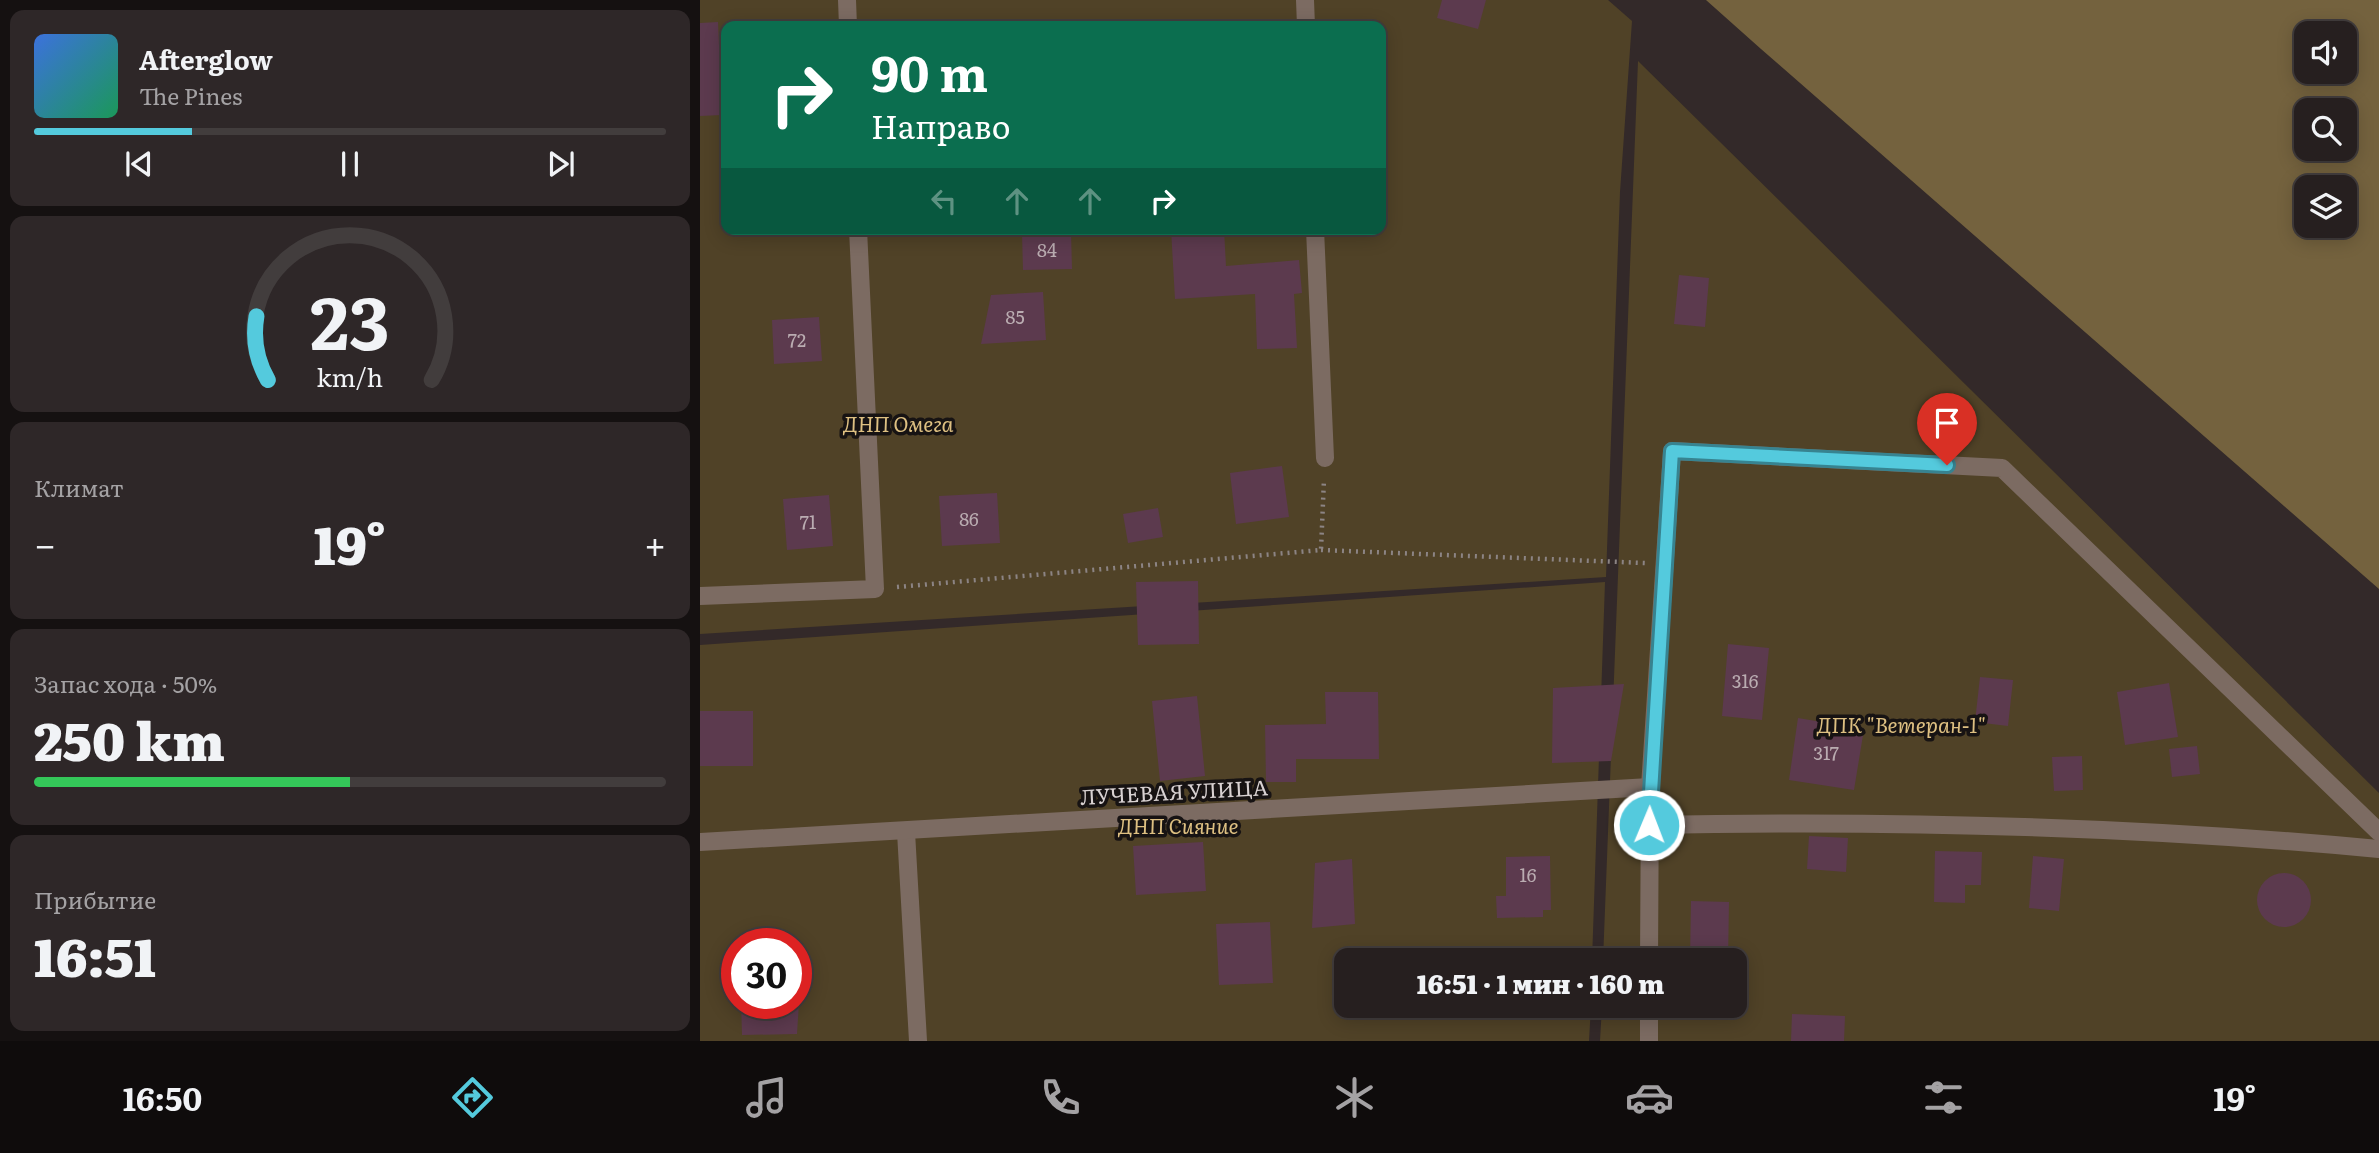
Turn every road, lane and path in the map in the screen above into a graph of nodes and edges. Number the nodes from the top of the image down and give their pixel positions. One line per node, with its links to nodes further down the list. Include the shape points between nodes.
1 (847, 0): 3 (street)
2 (1305, 0): 4 (street)
3 (848, 21)
4 (1306, 21)
5 (858, 235): 10 (street)
6 (1315, 235): 7 (street)
7 (1325, 458): 8 (path)
8 (1321, 550): 9 (path); 10 (path)
9 (1667, 564): 12 (street); 15 (street, via 1672,451 2002,468)
10 (875, 589): 11 (street)
11 (700, 596)
12 (1650, 787): 13 (street); 14 (street, ЛУЧЕВАЯ УЛИЦА)
13 (1649, 825): 17 (street, via 1947,823 2239,835); 18 (street)
14 (906, 832): 16 (street, ЛУЧЕВАЯ УЛИЦА); 20 (street)
15 (2379, 832)
16 (700, 842)
17 (2379, 849)
18 (1649, 948)
19 (1649, 1018): 21 (street)
20 (918, 1041)
21 (1649, 1041)

